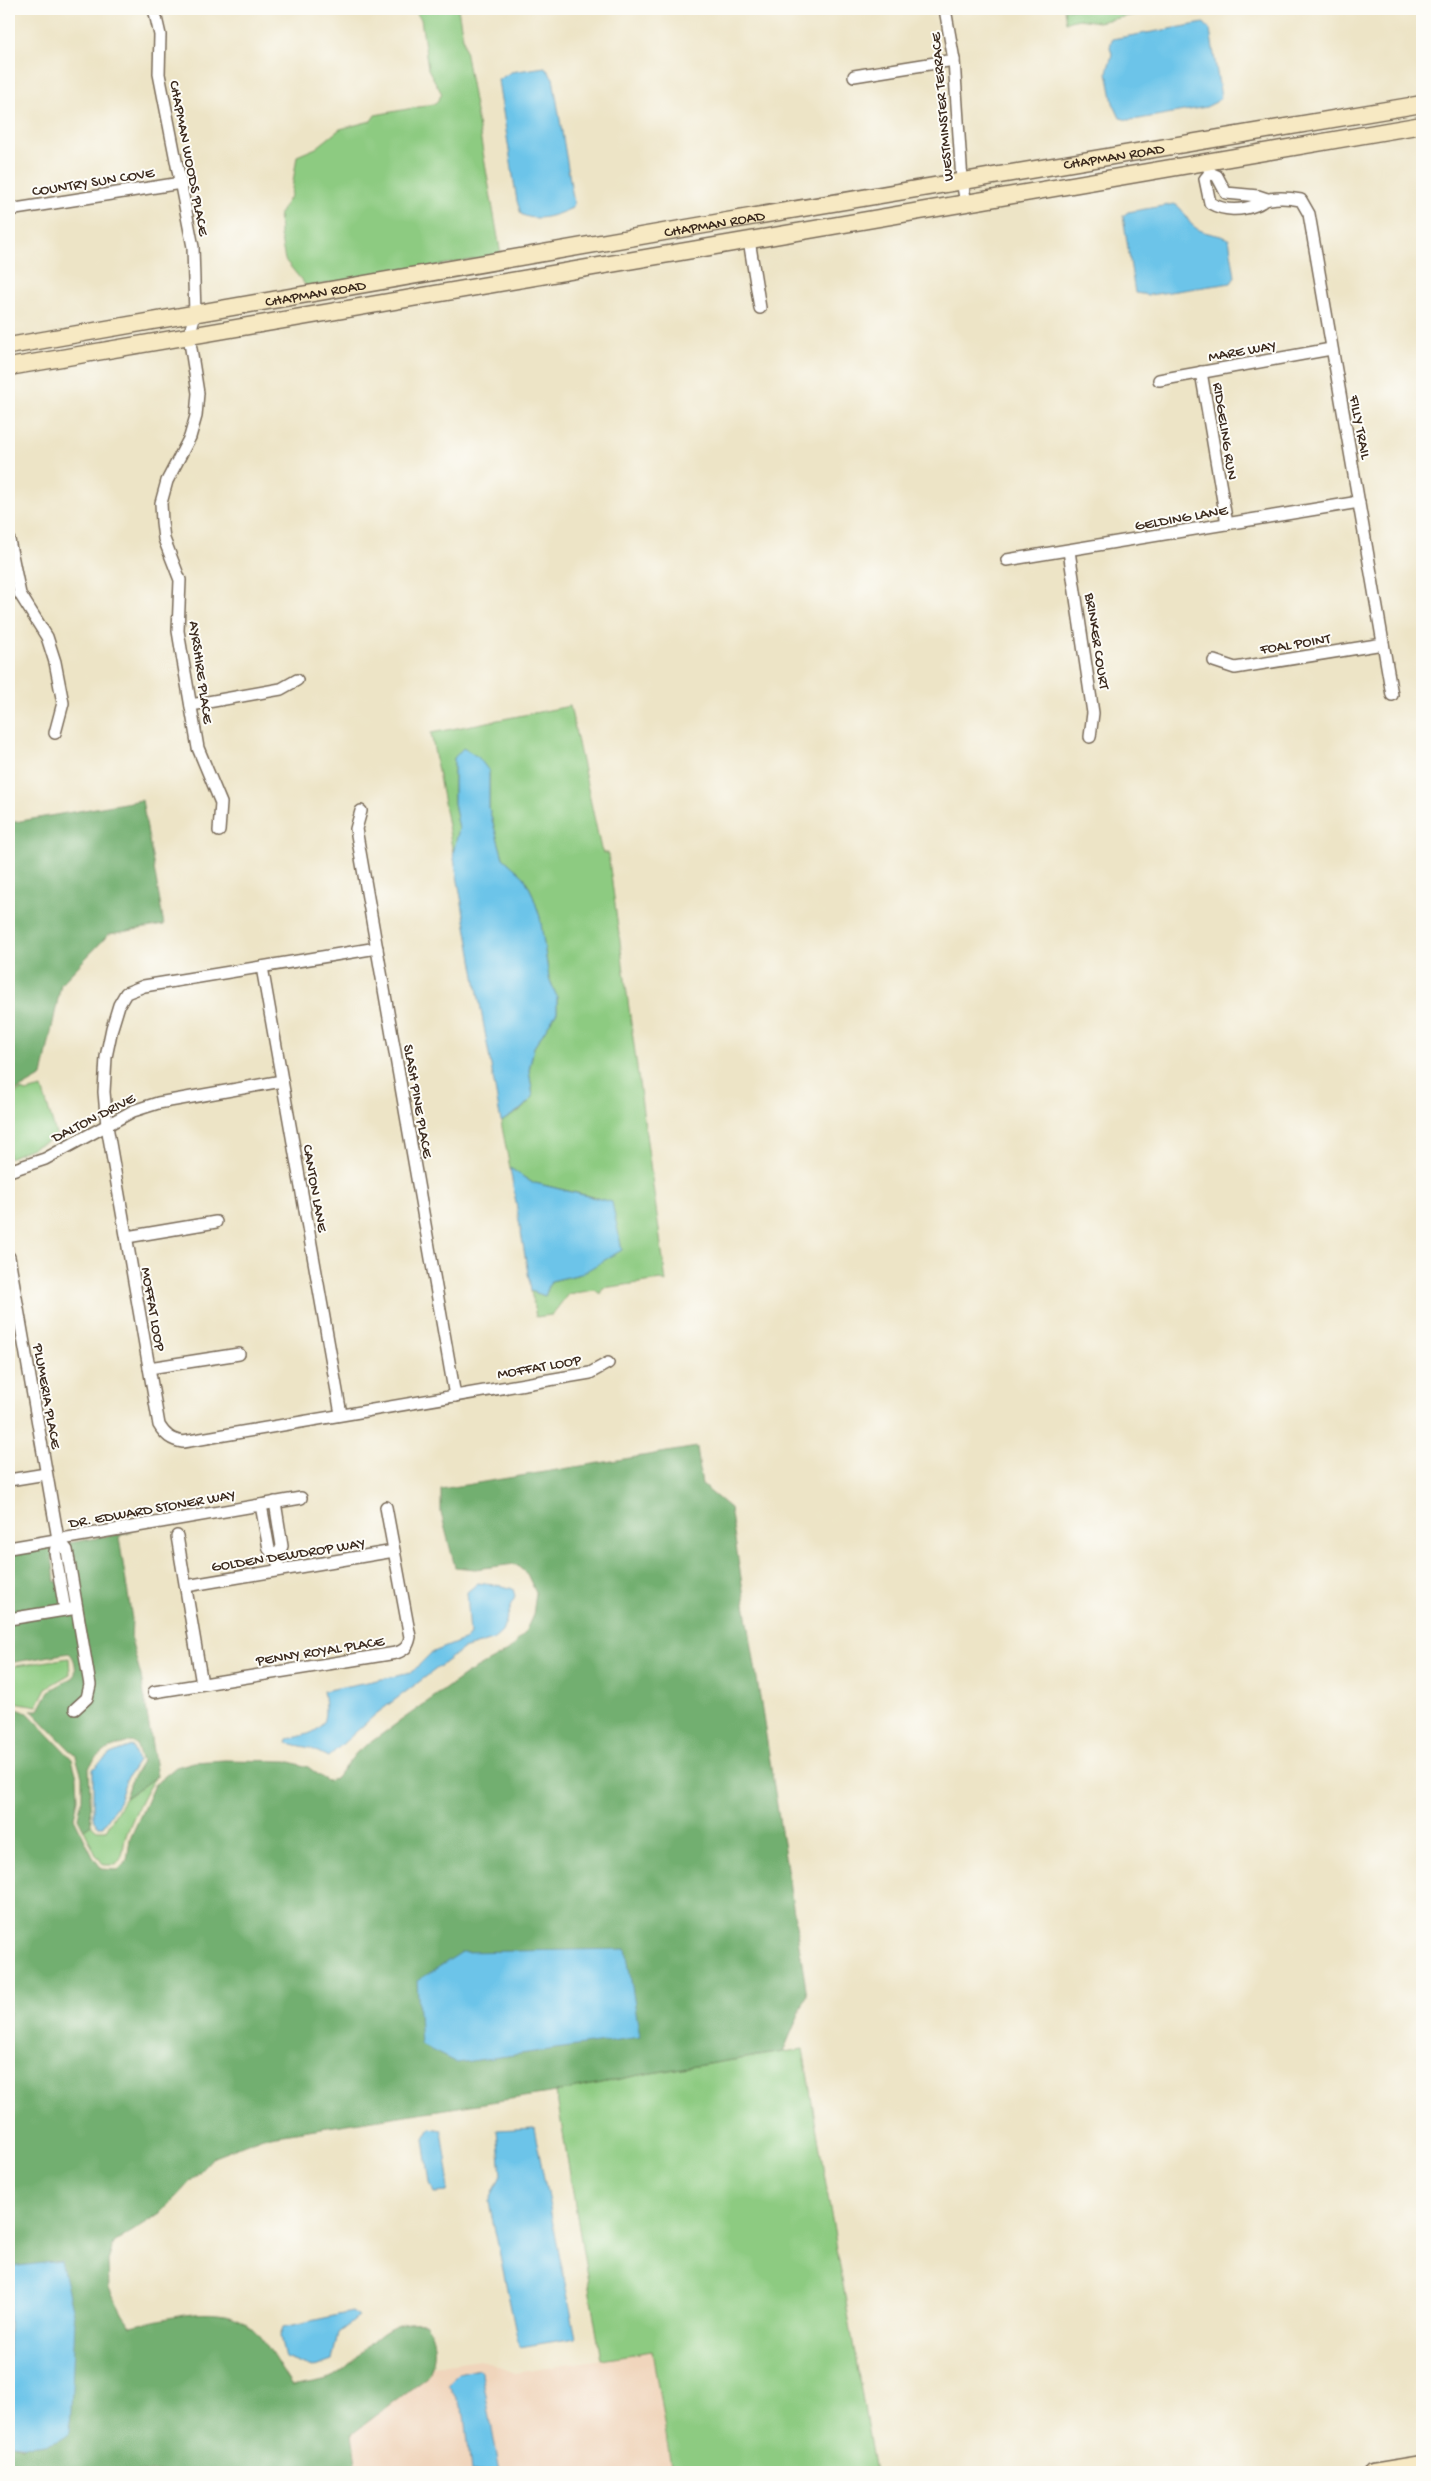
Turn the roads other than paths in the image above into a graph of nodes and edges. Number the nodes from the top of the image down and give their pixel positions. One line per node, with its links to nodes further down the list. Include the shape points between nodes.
1 (154, 9): 9 (street, CHAPMAN WOODS PLACE, via 160,35 158,74)
2 (945, 9): 3 (street, WESTMINSTER TERRACE)
3 (954, 60): 4 (street); 8 (street, WESTMINSTER TERRACE)
4 (854, 76)
5 (1422, 104): 8 (street, CHAPMAN ROAD)
6 (1422, 125): 7 (street, CHAPMAN ROAD)
7 (1208, 167): 10 (street); 12 (street, CHAPMAN ROAD); 13 (street, via 1205,179)
8 (962, 181): 12 (street, WESTMINSTER TERRACE); 16 (street, CHAPMAN ROAD)
9 (181, 183): 14 (street, COUNTRY SUN COVE); 19 (street, CHAPMAN WOODS PLACE, via 192,247)
10 (1226, 193): 11 (street); 13 (street)
11 (1267, 199): 13 (street, via 1255,206 1229,210); 22 (street, FILLY TRAIL, via 1301,200 1309,214)
12 (966, 203): 15 (street, CHAPMAN ROAD)
13 (1210, 203)
14 (9, 210)
15 (749, 240): 17 (street, CHAPMAN ROAD); 18 (street)
16 (581, 247): 17 (street); 19 (street, CHAPMAN ROAD)
17 (585, 268): 20 (street, CHAPMAN ROAD)
18 (760, 308)
19 (195, 314): 20 (street, AYRSHIRE PLACE); 21 (street, CHAPMAN ROAD)
20 (189, 336): 23 (street, CHAPMAN ROAD); 35 (street, AYRSHIRE PLACE, via 198,393 196,416 190,437 166,482 161,503 164,539 180,580 178,631)
21 (9, 346)
22 (1331, 350): 24 (street, MARE WAY); 26 (street, FILLY TRAIL)
23 (9, 367)
24 (1201, 372): 25 (street, MARE WAY); 27 (street, RIDGELING RUN)
25 (1159, 380)
26 (1359, 502): 27 (street, GELDING LANE); 31 (street, FILLY TRAIL)
27 (1227, 524): 29 (street, GELDING LANE)
28 (9, 540): 36 (street, via 20,594 47,637 56,662 63,704)
29 (1069, 551): 30 (street, GELDING LANE); 37 (street, BRINKER COURT, via 1093,713)
30 (1007, 560)
31 (1383, 644): 32 (street, FOAL POINT, via 1235,668); 34 (street, FILLY TRAIL)
32 (1214, 661)
33 (297, 680): 35 (street, via 281,689)
34 (1392, 695)
35 (191, 704): 39 (street, AYRSHIRE PLACE, via 198,748 221,803)
36 (55, 733)
37 (1090, 737)
38 (361, 811): 40 (street, SLASH PINE PLACE, via 356,829)
39 (219, 831)
40 (377, 948): 41 (street, MOFFAT LOOP); 52 (street, SLASH PINE PLACE)
41 (262, 967): 42 (street, CANTON LANE); 43 (street, MOFFAT LOOP, via 144,986 126,993 119,1005 106,1057 104,1092)
42 (282, 1081): 43 (street, DALTON DRIVE, via 158,1103); 53 (street, CANTON LANE)
43 (107, 1126): 44 (street, DALTON DRIVE, via 44,1159); 46 (street, MOFFAT LOOP)
44 (9, 1171)
45 (216, 1222): 46 (street)
46 (127, 1237): 51 (street, MOFFAT LOOP)
47 (9, 1257): 48 (street, PLUMERIA PLACE)
48 (13, 1307): 54 (street, PLUMERIA PLACE)
49 (239, 1354): 51 (street)
50 (608, 1362): 52 (street, MOFFAT LOOP, via 590,1373)
51 (149, 1368): 53 (street, MOFFAT LOOP, via 159,1425 173,1440 183,1442)
52 (454, 1396): 53 (street, MOFFAT LOOP)
53 (341, 1414)
54 (46, 1474): 55 (street); 63 (street, PLUMERIA PLACE)
55 (9, 1480)
56 (301, 1498): 57 (street, DR. EDWARD STONER WAY)
57 (275, 1502): 58 (street, DR. EDWARD STONER WAY); 60 (street)
58 (261, 1505): 61 (street); 63 (street, DR. EDWARD STONER WAY)
59 (386, 1507): 67 (street, PENNY ROYAL PLACE)
60 (279, 1528): 61 (street); 64 (street)
61 (266, 1530): 65 (street)
62 (177, 1536): 72 (street)
63 (58, 1539): 66 (street, DR. EDWARD STONER WAY); 70 (street, via 67,1550); 71 (street, via 54,1552)
64 (281, 1541): 65 (street); 68 (street)
65 (268, 1543): 68 (street)
66 (9, 1548)
67 (394, 1551): 69 (street, GOLDEN DEWDROP WAY); 76 (street, PENNY ROYAL PLACE, via 410,1637 404,1650)
68 (278, 1558): 69 (street)
69 (279, 1570): 72 (street, GOLDEN DEWDROP WAY)
70 (71, 1573): 71 (street); 73 (street)
71 (59, 1575): 74 (street)
72 (186, 1586): 76 (street)
73 (77, 1608): 74 (street); 78 (street, via 90,1685 87,1698)
74 (65, 1610): 75 (street)
75 (9, 1619)
76 (202, 1684): 77 (street, PENNY ROYAL PLACE)
77 (154, 1692)
78 (76, 1709)
79 (1422, 2464): 80 (street)
80 (1373, 2472)

